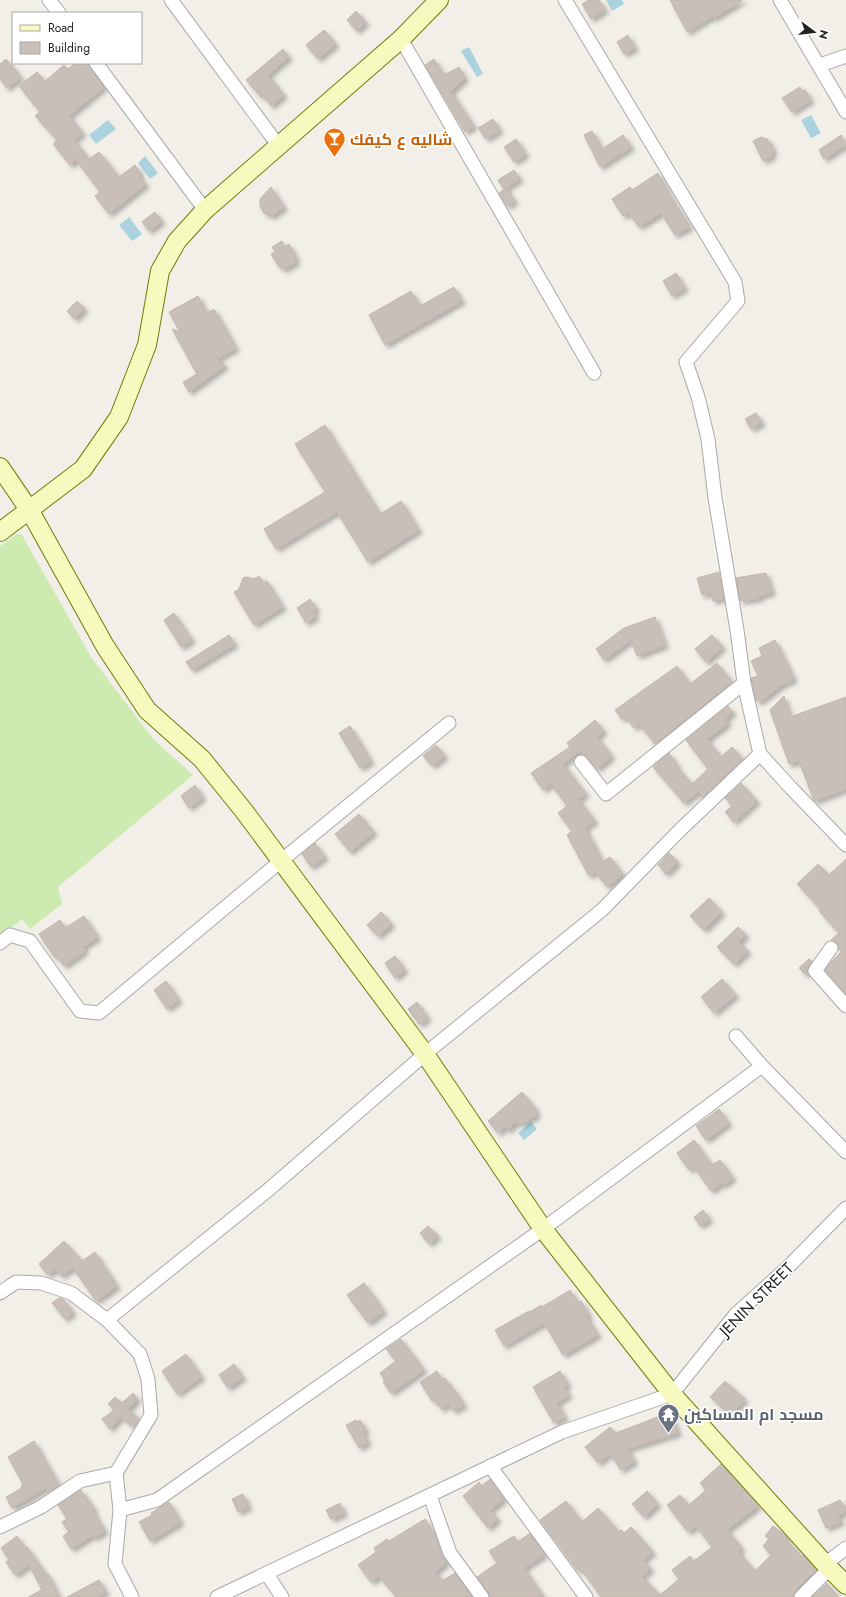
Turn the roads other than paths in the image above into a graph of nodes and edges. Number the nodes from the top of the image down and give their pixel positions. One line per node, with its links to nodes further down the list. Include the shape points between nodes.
1 (49, 0): 6 (street)
2 (171, 0): 12 (street)
3 (439, 0): 7 (street)
4 (565, 0): 18 (street, via 735,282 738,301 686,362 708,439)
5 (780, 0): 10 (street)
6 (58, 12)
7 (401, 39): 12 (street); 14 (street)
8 (846, 56): 10 (street)
9 (97, 64): 13 (street)
10 (820, 65): 11 (street)
11 (846, 112)
12 (278, 145): 13 (street)
13 (205, 210): 16 (street, via 177,240 160,271 147,345 119,417 83,469)
14 (594, 373)
15 (0, 467): 16 (street)
16 (30, 511): 17 (street); 23 (street, via 105,646 146,710 202,759)
17 (0, 532)
18 (744, 683): 20 (street); 21 (street, via 606,794)
19 (449, 723): 23 (street)
20 (760, 754): 22 (street); 28 (street, via 680,830 602,910)
21 (581, 762)
22 (846, 845)
23 (282, 860): 24 (street, via 99,1013 80,1011 30,941 10,935); 28 (street)
24 (0, 943)
25 (831, 948): 26 (street, via 815,971)
26 (846, 1006)
27 (736, 1036): 29 (street)
28 (425, 1054): 32 (street); 34 (street, via 267,1191)
29 (762, 1066): 30 (street); 32 (street)
30 (846, 1152)
31 (846, 1208): 35 (street, JENIN STREET, via 787,1268 736,1314)
32 (543, 1229): 35 (street); 39 (street, via 157,1500)
33 (0, 1293): 34 (street, via 16,1282 41,1283 71,1293)
34 (107, 1320): 37 (street, via 140,1354 148,1379 151,1415)
35 (672, 1394): 36 (street, via 562,1432); 42 (street)
36 (490, 1466): 38 (street); 49 (street)
37 (116, 1473): 39 (street); 40 (street, via 80,1480 41,1507)
38 (430, 1496): 43 (street); 48 (street, via 450,1552)
39 (120, 1510): 45 (street, via 116,1564)
40 (0, 1527)
41 (846, 1548): 42 (street)
42 (828, 1566): 44 (street); 50 (street)
43 (267, 1574): 46 (street); 47 (street)
44 (846, 1585)
45 (132, 1597)
46 (217, 1597)
47 (282, 1597)
48 (482, 1597)
49 (586, 1597)
50 (801, 1597)

